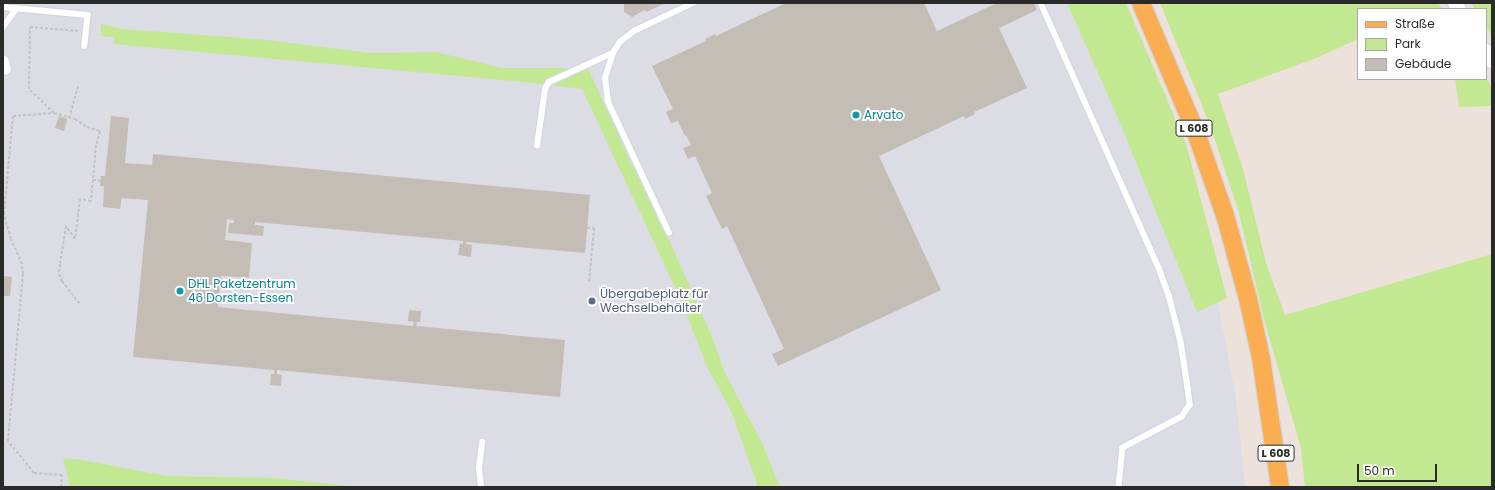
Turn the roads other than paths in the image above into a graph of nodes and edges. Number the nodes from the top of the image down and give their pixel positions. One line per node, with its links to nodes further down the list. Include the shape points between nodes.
1 (693, 3): 8 (lane, via 634,31 620,42)
2 (1041, 3): 13 (lane, via 1159,268 1169,295 1186,372 1190,405 1187,411 1182,417 1123,448)
3 (1141, 3): 14 (main road, L 608, via 1195,130 1225,215 1261,358)
4 (3, 7): 5 (lane)
5 (16, 9): 6 (lane); 7 (lane, via 88,16)
6 (3, 27)
7 (85, 46)
8 (613, 53): 9 (lane, via 550,82 545,89); 10 (lane, via 605,78 608,102)
9 (537, 146)
10 (669, 233)
11 (482, 442): 12 (lane, via 479,468)
12 (481, 487)
13 (1119, 487)
14 (1280, 487)

